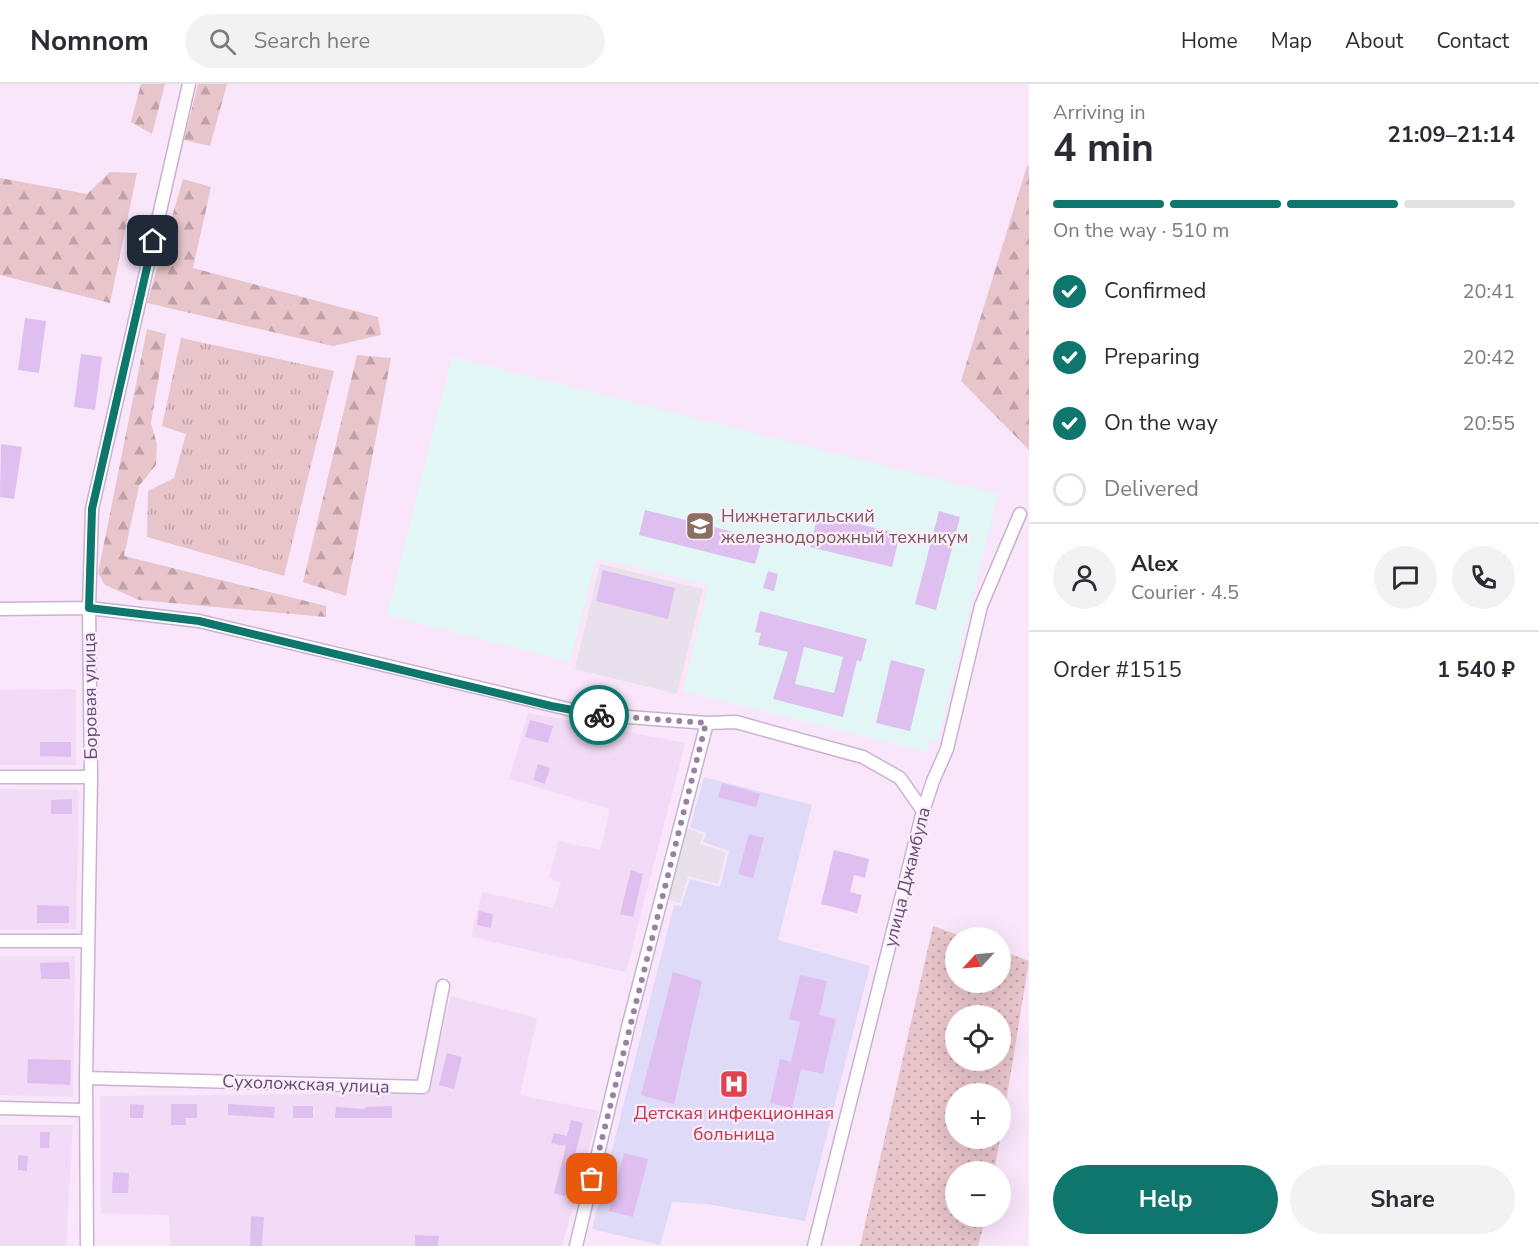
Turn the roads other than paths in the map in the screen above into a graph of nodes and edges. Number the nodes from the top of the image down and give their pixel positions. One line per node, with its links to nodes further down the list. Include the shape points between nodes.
1 (189, 84): 3 (street, Боровая улица, via 92,509)
2 (1020, 514): 8 (street, улица Джамбула, via 981,606 947,749)
3 (89, 608): 4 (street); 5 (street, via 199,621 589,714); 7 (street, Боровая улица)
4 (0, 609)
5 (706, 723): 8 (street, via 736,722 863,757 900,778); 16 (street)
6 (0, 777): 7 (street)
7 (91, 777): 10 (street, Боровая улица)
8 (923, 811): 17 (street, улица Джамбула)
9 (0, 941): 10 (street)
10 (88, 941): 12 (street, Боровая улица)
11 (443, 986): 12 (street, Сухоложская улица, via 423,1088)
12 (86, 1078): 14 (street, Боровая улица)
13 (0, 1108): 14 (street)
14 (85, 1110): 15 (street, Боровая улица)
15 (87, 1246)
16 (576, 1246)
17 (814, 1246)

